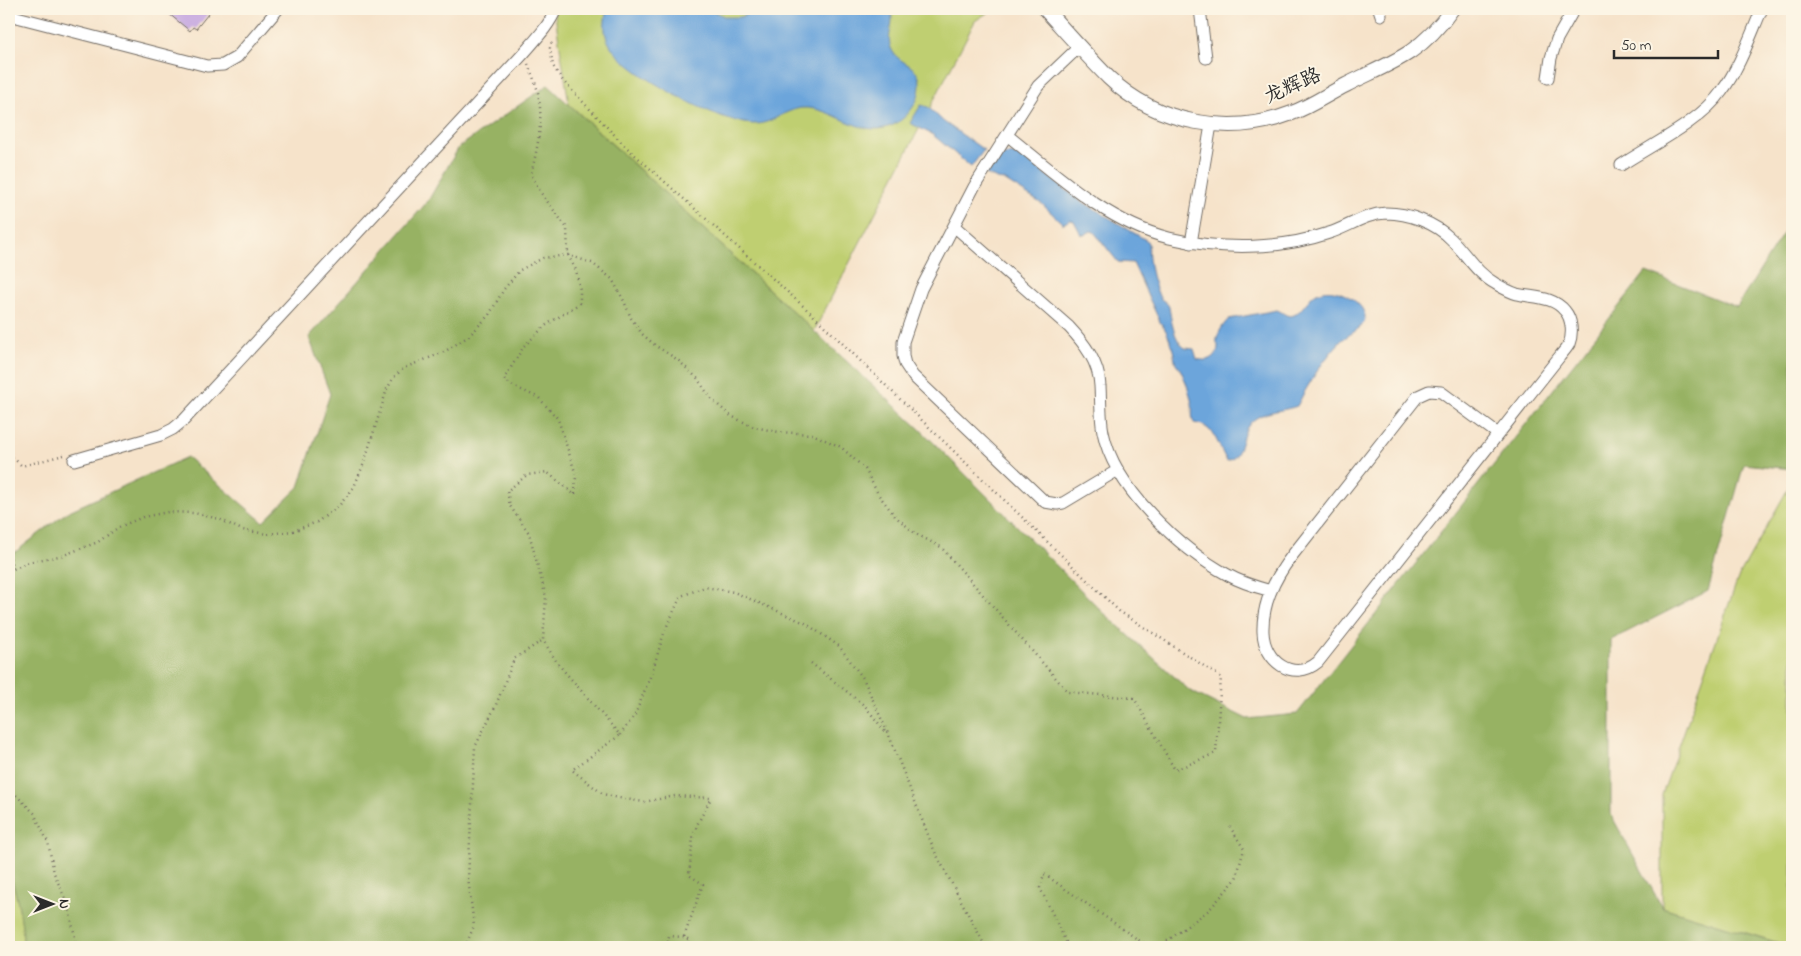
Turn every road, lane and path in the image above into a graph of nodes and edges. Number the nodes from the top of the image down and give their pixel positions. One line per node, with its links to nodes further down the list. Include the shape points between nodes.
1 (278, 9): 8 (street, via 237,57 222,65 207,66)
2 (556, 9): 11 (street)
3 (1045, 9): 10 (street, 龙辉路)
4 (1200, 9): 12 (street)
5 (1452, 9): 14 (street, 龙辉路, via 1410,52 1293,113 1239,125)
6 (1574, 9): 13 (street, via 1557,39 1550,58)
7 (1762, 9): 16 (street, via 1732,76 1714,102 1689,122)
8 (9, 16)
9 (552, 40): 19 (path, via 553,66 563,81 625,146 812,314 1119,611 1221,677 1216,753 1175,770 1134,698 1068,692 941,547 916,534 895,516 865,469 841,447 812,434 754,427 731,416 712,400 697,378 678,360 642,334 612,279 592,263)
10 (1080, 46): 14 (street, 龙辉路, via 1132,96 1183,120); 15 (street, via 1038,86)
11 (524, 53): 19 (path, via 539,98 538,147 531,174 567,228); 22 (street, via 184,420 161,435)
12 (1206, 58)
13 (1548, 78)
14 (1211, 125): 18 (street)
15 (1007, 136): 17 (street); 18 (street, via 1120,218 1142,229)
16 (1621, 165)
17 (954, 226): 23 (street, via 1084,343 1095,362 1100,383 1103,432); 23 (street, via 921,289 903,342 908,370 1045,502 1063,503)
18 (1191, 243): 20 (street, via 1239,246 1297,242 1331,233 1362,217 1385,213 1409,216 1431,224 1450,238 1495,284 1516,293 1555,302 1566,312 1572,327 1569,343)
19 (568, 255): 25 (path, via 542,258 520,270 489,315 469,336 444,352 404,368 394,377 354,487 338,507 317,522 293,531 268,534 242,530 219,519 194,513 168,512 143,517 119,527 98,542 64,556 28,562); 27 (path, via 576,270 580,303 545,326 524,346 504,379 539,398 558,418 576,475 575,495 547,472 527,475 507,492 510,506 529,533 546,597)
20 (1498, 434): 26 (street, via 1441,392 1429,391 1418,396 1283,568); 26 (street, via 1311,668 1292,671 1268,652 1263,631)
21 (9, 454): 22 (path, via 22,466 65,455 67,463)
22 (74, 460)
23 (1118, 470): 26 (street, via 1143,505 1189,549 1230,576)
24 (9, 518): 25 (path)
25 (11, 570)
26 (1271, 591)
27 (543, 640): 29 (path, via 558,664); 37 (path, via 514,659 475,747 468,878 474,926)
28 (810, 664): 30 (path, via 865,706)
29 (620, 735): 30 (path, via 635,715 665,630 681,596 705,587 734,592 770,607 805,623 839,646 863,678); 34 (path, via 572,770 603,794 619,798 644,802 676,796 711,798 694,837 689,875 703,884)
30 (890, 738): 40 (path, via 934,850)
31 (9, 788): 36 (path, via 34,813 48,842 54,873 69,908)
32 (1230, 826): 43 (path, via 1244,849 1236,879 1209,910)
33 (9, 932): 35 (path)
34 (684, 937): 38 (path, via 669,936); 39 (path, via 690,940)
35 (9, 947)
36 (77, 947)
37 (465, 947)
38 (667, 947)
39 (687, 947)
40 (983, 947)
41 (1065, 947): 42 (path, via 1066,942 1040,888 1044,874)
42 (1152, 947)
43 (1159, 947)

